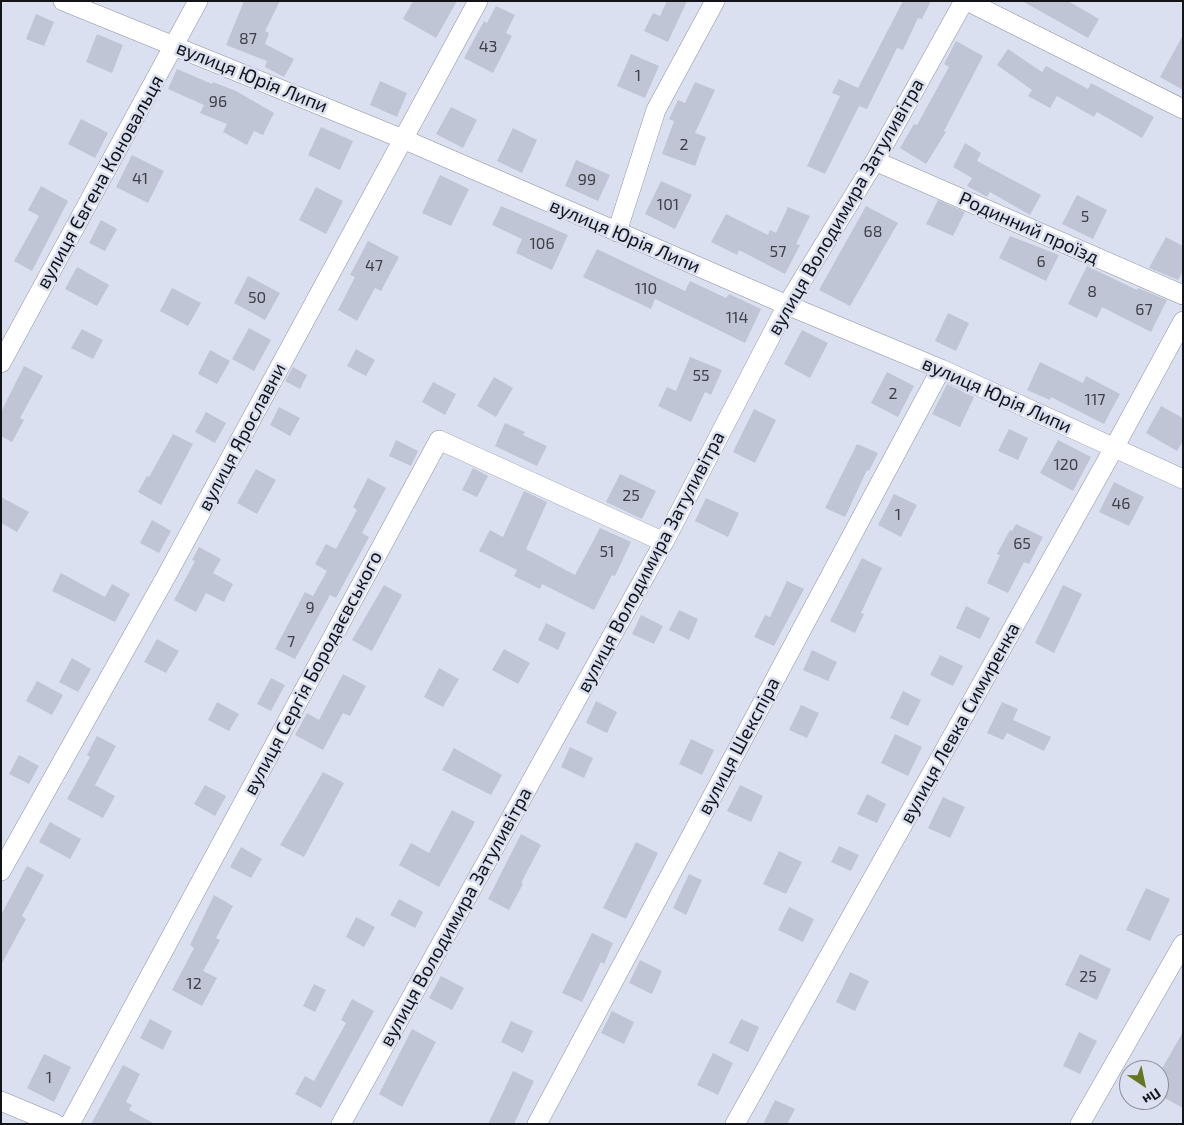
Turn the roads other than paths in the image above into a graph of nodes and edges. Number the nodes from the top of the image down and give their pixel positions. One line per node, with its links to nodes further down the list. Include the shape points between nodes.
1 (63, 1): 6 (street, вулиця Юрія Липи)
2 (198, 1): 6 (street, вулиця Євгена Коновальця)
3 (478, 1): 8 (street, вулиця Ярославни)
4 (715, 1): 10 (street, via 656,110)
5 (966, 1): 7 (street); 9 (street, вулиця Володимира Затуливітра)
6 (174, 46): 8 (street, вулиця Юрія Липи); 14 (street, вулиця Євгена Коновальця)
7 (1183, 109)
8 (403, 139): 10 (street, вулиця Юрія Липи); 19 (street, вулиця Ярославни, via 173,565)
9 (874, 161): 11 (street, Родинний проїзд); 12 (street, вулиця Володимира Затуливітра)
10 (617, 232): 12 (street, вулиця Юрія Липи)
11 (1183, 296)
12 (787, 306): 15 (street, вулиця Юрія Липи); 18 (street, вулиця Володимира Затуливітра)
13 (1183, 322): 16 (street, вулиця Левка Симиренка)
14 (1, 363)
15 (940, 369): 16 (street, вулиця Юрія Липи); 25 (street, вулиця Шекспіра)
16 (1114, 448): 17 (street, вулиця Юрія Липи); 26 (street, вулиця Левка Симиренка)
17 (1183, 479)
18 (664, 542): 23 (street, вулиця Сергія Бородаєвського, via 439,440); 24 (street, вулиця Володимира Затуливітра)
19 (1, 871)
20 (1183, 944): 27 (street)
21 (1, 1101): 22 (street)
22 (56, 1124)
23 (70, 1124)
24 (341, 1124)
25 (537, 1124)
26 (736, 1124)
27 (1080, 1124)

